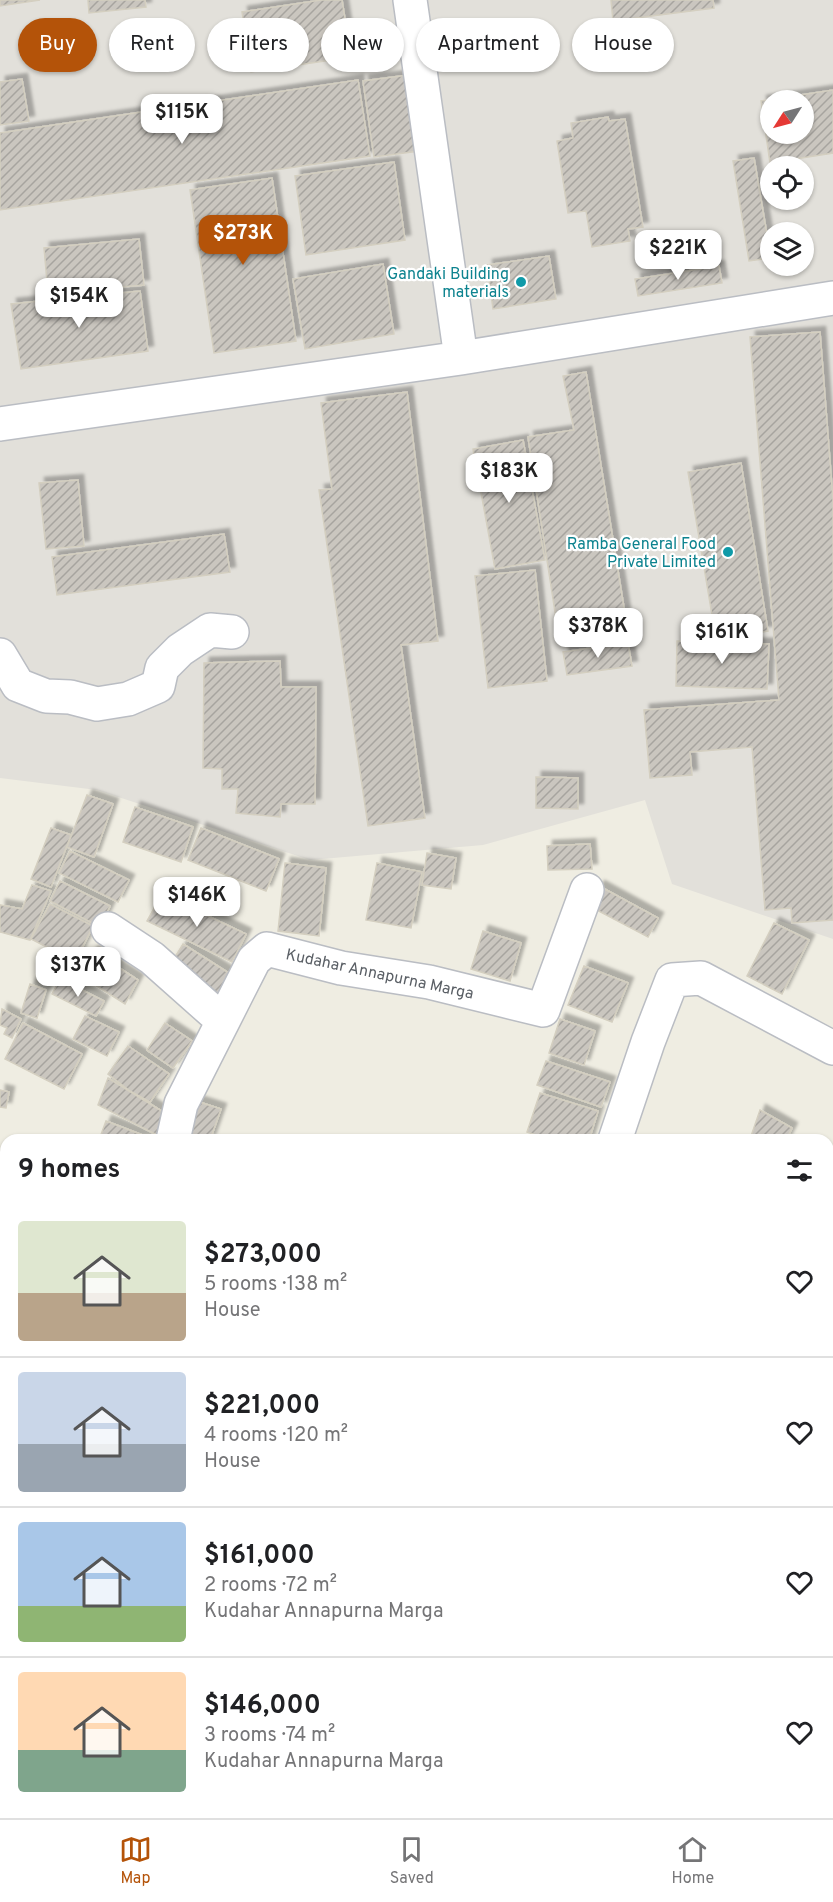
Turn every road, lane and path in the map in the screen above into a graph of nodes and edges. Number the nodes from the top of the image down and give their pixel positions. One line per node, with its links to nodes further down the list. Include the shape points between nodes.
1 (410, 0): 3 (street)
2 (833, 298): 3 (street)
3 (461, 358): 4 (street)
4 (0, 424)
5 (232, 632): 6 (street, via 210,630 180,650 162,668 158,686 128,699 97,704 70,696 46,696 18,685)
6 (0, 655)
7 (587, 890): 9 (street, Kudahar Annapurna Marga, via 543,1010 429,982 341,968 267,948 254,960)
8 (108, 928): 9 (street, via 152,958)
9 (223, 1021): 11 (street, Kudahar Annapurna Marga, via 181,1104)
10 (833, 1048): 12 (street, via 701,978 672,980)
11 (174, 1134)
12 (617, 1134)

